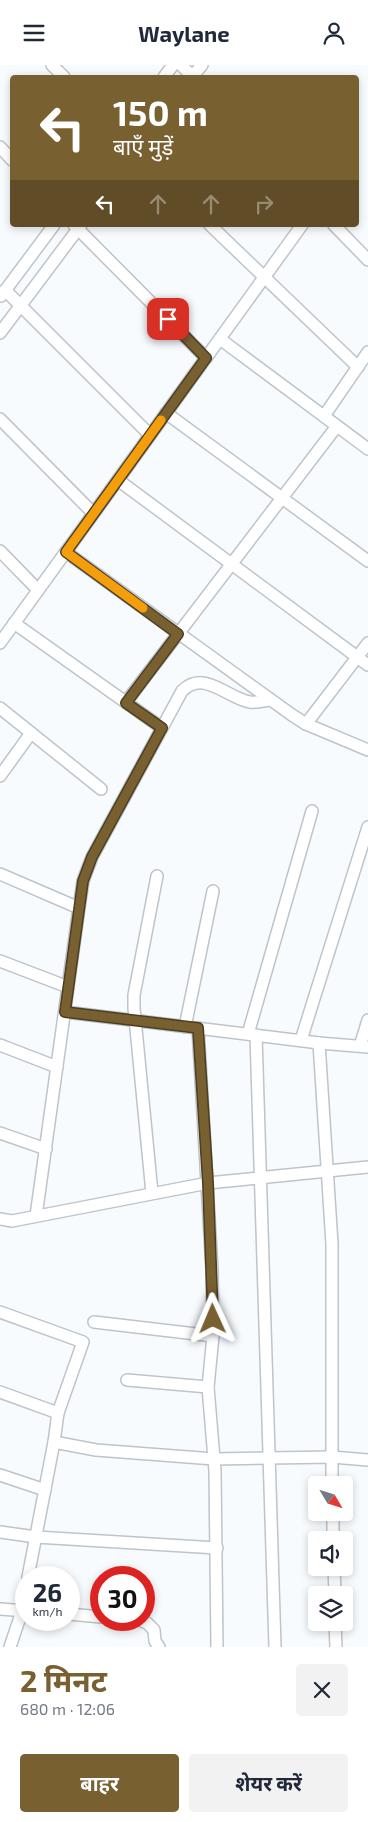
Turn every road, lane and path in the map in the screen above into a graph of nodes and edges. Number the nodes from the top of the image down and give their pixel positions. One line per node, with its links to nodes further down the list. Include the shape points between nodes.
1 (52, 65): 3 (street)
2 (182, 65): 4 (street)
3 (62, 75)
4 (191, 75)
5 (0, 147): 6 (street)
6 (10, 159)
7 (52, 227): 15 (street)
8 (77, 227): 16 (street)
9 (79, 227): 20 (street)
10 (212, 227): 14 (street)
11 (301, 227): 14 (street)
12 (336, 227): 13 (street)
13 (368, 261)
14 (264, 278): 18 (street); 21 (street)
15 (2, 293): 16 (street)
16 (20, 306): 17 (street); 26 (street)
17 (0, 333)
18 (220, 339): 20 (street); 23 (street)
19 (368, 353): 21 (street)
20 (206, 358): 22 (street)
21 (358, 367): 23 (street)
22 (166, 413): 26 (street); 29 (street)
23 (324, 417): 25 (street)
24 (0, 419): 30 (street)
25 (337, 426): 27 (street); 29 (street)
26 (150, 435): 28 (street)
27 (368, 449)
28 (118, 480): 30 (street); 34 (street)
29 (282, 498): 33 (street); 34 (street)
30 (94, 513): 32 (street)
31 (0, 551): 35 (street)
32 (66, 552): 35 (street); 37 (street)
33 (368, 561)
34 (232, 564): 37 (street); 40 (street)
35 (38, 590): 36 (street)
36 (14, 623): 38 (street); 43 (street)
37 (178, 634): 42 (street); 43 (street)
38 (0, 643)
39 (368, 643): 40 (street)
40 (357, 657): 41 (street); 45 (street)
41 (368, 665)
42 (270, 699): 45 (street); 46 (street, via 249,702 206,683 196,682 182,691)
43 (126, 703): 46 (street)
44 (0, 708): 47 (street)
45 (306, 725): 48 (street)
46 (162, 728): 56 (street, via 92,857 83,881)
47 (31, 733): 49 (street); 50 (street)
48 (368, 750)
49 (0, 776)
50 (101, 789)
51 (312, 811): 64 (street)
52 (368, 827): 65 (street)
53 (0, 874): 56 (street)
54 (157, 876): 61 (street, via 134,995)
55 (213, 891): 62 (street)
56 (79, 907): 58 (street)
57 (0, 961): 58 (street)
58 (68, 987): 59 (street)
59 (65, 1012): 61 (street); 69 (street)
60 (368, 1020): 68 (street)
61 (134, 1021): 62 (street); 76 (street)
62 (185, 1027): 63 (street)
63 (198, 1028): 64 (street); 75 (street)
64 (252, 1035): 65 (street); 74 (street)
65 (301, 1040): 66 (street)
66 (319, 1043): 68 (street); 73 (street)
67 (0, 1045): 69 (street)
68 (364, 1047)
69 (57, 1067): 71 (street)
70 (0, 1133): 71 (street)
71 (46, 1149): 77 (street)
72 (368, 1167): 73 (street)
73 (326, 1171): 74 (street); 87 (street, via 332,1244)
74 (260, 1177): 75 (street); 89 (street)
75 (208, 1183): 76 (street); 81 (street)
76 (152, 1193): 77 (street)
77 (36, 1216): 78 (street, via 12,1221)
78 (0, 1219)
79 (0, 1312): 85 (street, via 83,1342)
80 (94, 1322): 81 (street)
81 (213, 1336): 83 (street)
82 (127, 1380): 83 (street)
83 (208, 1387): 88 (street)
84 (0, 1392): 85 (street)
85 (58, 1413): 86 (street)
86 (54, 1442): 88 (street, via 96,1450); 93 (street)
87 (332, 1457): 89 (street); 90 (street); 92 (street)
88 (214, 1459): 89 (street); 96 (street)
89 (269, 1459): 106 (street)
90 (368, 1460)
91 (0, 1475): 93 (street)
92 (332, 1476)
93 (45, 1490): 95 (street)
94 (0, 1532): 95 (street)
95 (36, 1537): 96 (street); 97 (street)
96 (217, 1548): 105 (street)
97 (30, 1566)
98 (0, 1609): 99 (street)
99 (15, 1610)
100 (16, 1631): 103 (street)
101 (154, 1631): 104 (street)
102 (335, 1631): 107 (street)
103 (10, 1647)
104 (159, 1647)
105 (217, 1647)
106 (275, 1647)
107 (336, 1647)

